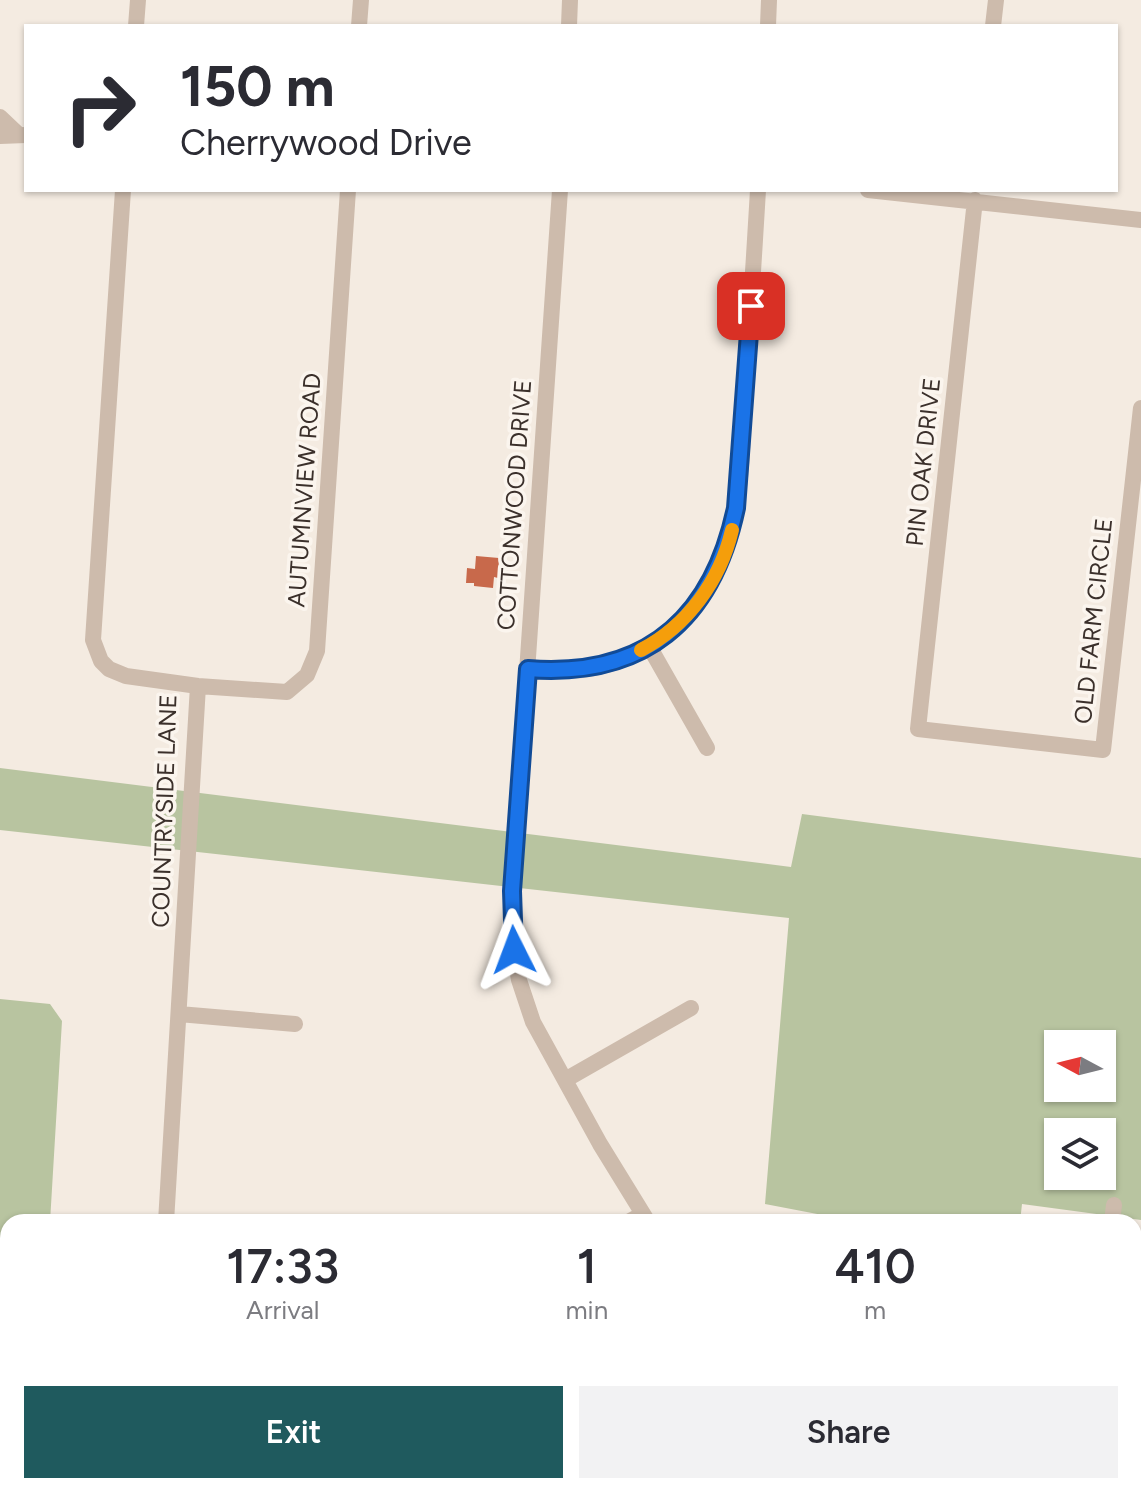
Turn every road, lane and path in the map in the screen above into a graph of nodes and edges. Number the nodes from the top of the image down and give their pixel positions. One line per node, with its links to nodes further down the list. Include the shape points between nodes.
1 (138, 0): 6 (street)
2 (361, 0): 7 (street)
3 (570, 0): 8 (street)
4 (769, 0): 9 (street)
5 (996, 0): 10 (street)
6 (136, 24)
7 (359, 24)
8 (569, 24)
9 (768, 24)
10 (993, 24)
11 (0, 117): 12 (street)
12 (22, 135): 13 (street)
13 (0, 136)
14 (123, 192): 24 (street, COUNTRYSIDE LANE, via 93,640 101,661 119,674)
15 (348, 192): 24 (street, AUTUMNVIEW ROAD, via 314,663 287,692)
16 (560, 192): 23 (street, COTTONWOOD DRIVE)
17 (758, 192): 22 (street, via 739,480 730,536 701,598)
18 (898, 192): 19 (street)
19 (973, 197): 20 (street); 25 (street, PIN OAK DRIVE)
20 (1141, 220)
21 (1141, 408): 25 (street, OLD FARM CIRCLE, via 1103,750)
22 (649, 646): 23 (street, via 585,670); 26 (street)
23 (528, 669): 30 (street, COTTONWOOD DRIVE, via 512,891 514,950 533,1022)
24 (198, 686): 28 (street, COUNTRYSIDE LANE)
25 (918, 729)
26 (707, 748)
27 (691, 1008): 30 (street)
28 (179, 1014): 29 (street); 31 (street, COUNTRYSIDE LANE)
29 (295, 1024)
30 (565, 1080): 32 (street, COTTONWOOD DRIVE)
31 (166, 1214)
32 (637, 1214)

